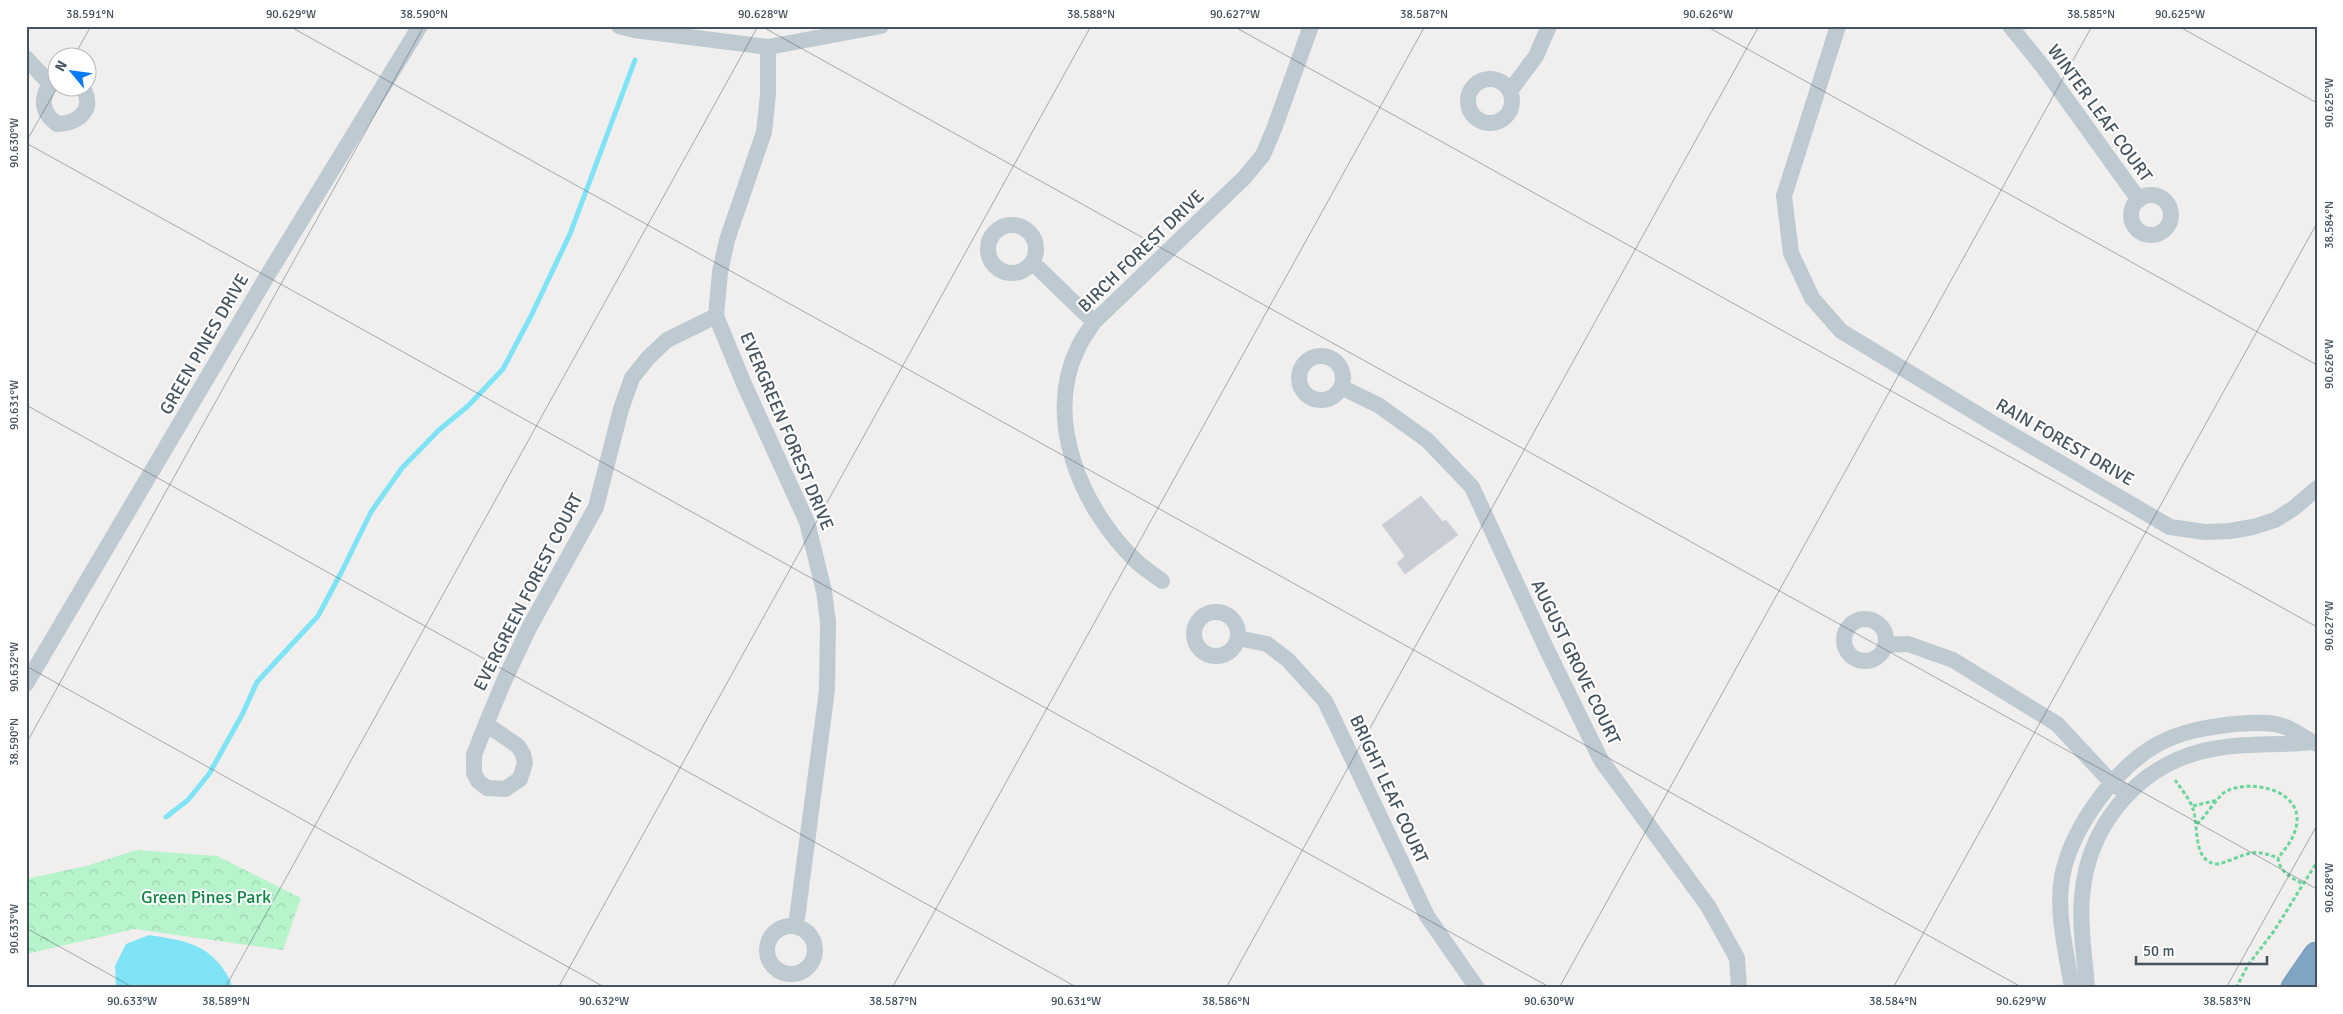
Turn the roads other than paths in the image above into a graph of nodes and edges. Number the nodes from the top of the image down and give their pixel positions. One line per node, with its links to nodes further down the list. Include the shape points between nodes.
1 (420, 26): 23 (street, GREEN PINES DRIVE, via 269,273)
2 (619, 26): 8 (street)
3 (880, 26): 8 (street)
4 (1310, 26): 17 (street, BIRCH FOREST DRIVE, via 1263,155 1244,178)
5 (1549, 26): 11 (street, via 1536,56)
6 (1838, 26): 19 (street, RAIN FOREST DRIVE, via 1784,196 1791,253 1812,298 1841,331 2170,527 2205,532 2230,532 2253,527 2275,520)
7 (2010, 26): 14 (street, WINTER LEAF COURT)
8 (768, 47): 16 (street, EVERGREEN FOREST DRIVE, via 764,132 727,240)
9 (26, 58): 10 (street)
10 (48, 78)
11 (1510, 91)
12 (48, 93): 13 (street, via 43,101 44,109 57,124 73,122 81,117)
13 (87, 98)
14 (2139, 200)
15 (1032, 262): 17 (street)
16 (716, 316): 24 (street, EVERGREEN FOREST COURT, via 667,340 632,378 596,507 529,628); 28 (street, EVERGREEN FOREST DRIVE, via 807,522 824,591 828,622 827,690)
17 (1094, 322): 20 (street, BIRCH FOREST DRIVE, via 1077,349 1066,393 1064,410 1071,452 1095,509 1113,536 1136,561)
18 (1341, 387): 31 (street, AUGUST GROVE COURT, via 1378,405 1427,440 1472,487 1601,760 1708,906 1738,958)
19 (2317, 488)
20 (1162, 581)
21 (1238, 638): 30 (street, BRIGHT LEAF COURT, via 1267,644 1288,660 1325,701 1428,916)
22 (1885, 645): 26 (street, via 1908,644 1961,664 2057,724)
23 (26, 684)
24 (486, 724)
25 (2315, 743): 26 (street, via 2282,726 2252,722 2214,726 2186,732 2158,744); 27 (street, via 2262,743 2204,751 2179,758 2152,772)
26 (2112, 783): 27 (street); 32 (street, via 2073,842 2063,872 2059,903)
27 (2128, 793): 33 (street, via 2111,815 2085,874 2082,913)
28 (796, 926)
29 (2317, 956): 34 (highway)
30 (1477, 988)
31 (1740, 988)
32 (2072, 988)
33 (2087, 988)
34 (2295, 988)

